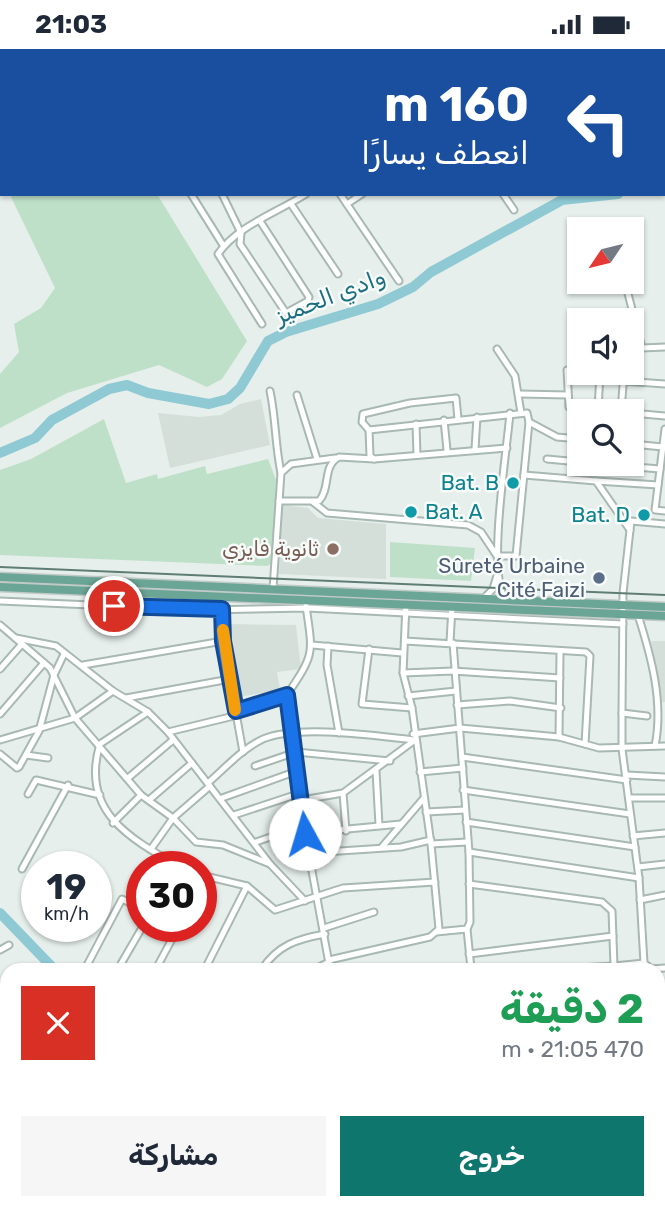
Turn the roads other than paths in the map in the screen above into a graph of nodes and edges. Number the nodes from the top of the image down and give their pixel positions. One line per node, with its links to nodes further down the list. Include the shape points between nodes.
1 (192, 196): 12 (street)
2 (223, 196): 11 (street)
3 (303, 196): 7 (street)
4 (341, 196): 8 (street)
5 (359, 196): 8 (street)
6 (507, 196): 9 (street)
7 (291, 204): 10 (street); 13 (street)
8 (347, 204): 14 (street)
9 (514, 210)
10 (260, 221): 11 (street); 11 (street, via 308,301 286,313 240,244)
11 (241, 233): 12 (street)
12 (223, 245): 15 (street, via 218,254 222,263)
13 (338, 274)
14 (400, 281)
15 (262, 324)
16 (665, 347): 17 (street)
17 (644, 348)
18 (497, 349): 23 (street, via 515,376)
19 (644, 382): 20 (street)
20 (665, 384)
21 (568, 385): 25 (street)
22 (270, 391): 53 (street)
23 (520, 394): 25 (street); 27 (street)
24 (297, 395): 47 (street)
25 (568, 395): 26 (street)
26 (568, 399)
27 (521, 412): 28 (street); 34 (street, via 529,414)
28 (510, 414): 31 (street); 41 (street)
29 (644, 414): 30 (street)
30 (665, 416)
31 (477, 417): 32 (street); 42 (street)
32 (458, 419): 33 (street); 37 (street, via 457,398 438,398 363,414 362,422)
33 (444, 420): 35 (street); 43 (street)
34 (529, 422): 38 (street); 54 (street)
35 (415, 424): 37 (street); 44 (street)
36 (665, 429): 40 (street)
37 (369, 431): 48 (street, via 367,440)
38 (567, 438)
39 (644, 445): 40 (street)
40 (663, 447): 45 (street)
41 (507, 448): 42 (street); 63 (street)
42 (475, 449): 43 (street)
43 (447, 450): 44 (street)
44 (417, 454): 48 (street)
45 (663, 457): 52 (street); 56 (street)
46 (334, 458): 47 (street); 48 (street); 58 (street, via 324,495)
47 (317, 459): 53 (street, via 291,464)
48 (374, 459)
49 (547, 459): 50 (street)
50 (567, 461)
51 (644, 468): 52 (street)
52 (660, 469): 56 (street)
53 (281, 473): 57 (street)
54 (524, 475): 55 (street); 64 (street, via 517,554)
55 (596, 481): 56 (street); 61 (street)
56 (662, 486): 59 (street, via 654,510)
57 (279, 501): 58 (street); 68 (street)
58 (313, 502): 62 (street, via 327,513 468,525 481,532)
59 (665, 511)
60 (665, 524): 61 (street, via 631,521)
61 (630, 530): 78 (street)
62 (491, 547): 63 (street); 64 (street)
63 (498, 548): 64 (street)
64 (497, 556): 66 (street)
65 (0, 577): 68 (main road)
66 (496, 586): 70 (street); 72 (street)
67 (0, 587): 69 (main road)
68 (273, 590): 71 (main road)
69 (220, 596): 71 (main road); 77 (street)
70 (485, 597): 71 (main road); 72 (main road)
71 (307, 598): 74 (main road); 77 (street); 79 (street); 90 (street)
72 (505, 598): 78 (main road)
73 (0, 601): 77 (street)
74 (406, 604): 75 (main road); 79 (street)
75 (452, 607): 78 (main road); 82 (street)
76 (665, 607): 78 (main road)
77 (222, 609): 86 (street)
78 (623, 609): 80 (main road); 83 (street)
79 (405, 615): 82 (street); 87 (street)
80 (638, 615): 81 (main road); 110 (street, via 652,661)
81 (665, 616)
82 (452, 618): 83 (street); 88 (street)
83 (623, 624): 116 (street)
84 (0, 625): 85 (street)
85 (16, 638): 89 (street); 95 (street, via 56,646)
86 (223, 641): 97 (street); 103 (street)
87 (405, 641): 88 (street); 94 (street)
88 (452, 643): 93 (street); 99 (street)
89 (22, 644): 96 (street); 98 (street)
90 (312, 645): 91 (street); 106 (street, via 309,662)
91 (328, 646): 92 (street); 124 (street)
92 (369, 649): 94 (street); 112 (street, via 362,704)
93 (560, 652): 102 (street); 130 (street, via 590,656)
94 (402, 653): 100 (street)
95 (64, 654): 97 (street); 101 (street)
96 (44, 663): 101 (street); 115 (street)
97 (83, 665): 104 (street)
98 (0, 669)
99 (453, 671): 100 (street); 102 (street); 105 (street)
100 (403, 673): 107 (street)
101 (54, 675): 119 (street); 121 (street)
102 (560, 678): 113 (street)
103 (230, 679): 108 (street); 117 (street)
104 (113, 691): 108 (street); 119 (street)
105 (456, 691): 107 (street); 109 (street)
106 (287, 695): 117 (street); 123 (street)
107 (408, 697): 112 (street)
108 (126, 698): 114 (street)
109 (457, 705): 113 (street, via 510,701); 120 (street)
110 (657, 706): 111 (street); 131 (street)
111 (665, 707)
112 (412, 708): 125 (street)
113 (561, 708): 126 (street)
114 (148, 712): 122 (street); 129 (street)
115 (0, 713)
116 (622, 713): 118 (street); 133 (street)
117 (235, 714): 122 (street); 134 (street)
118 (647, 716)
119 (75, 718): 121 (street); 129 (street)
120 (460, 728): 125 (street); 126 (street); 138 (street)
121 (39, 731): 127 (street); 137 (street)
122 (168, 731): 128 (street)
123 (293, 733): 124 (street); 134 (street, via 264,739); 135 (street)
124 (339, 733): 125 (street)
125 (414, 737): 140 (street); 146 (street)
126 (559, 737): 130 (street)
127 (0, 740)
128 (173, 740): 141 (street); 149 (street)
129 (100, 744): 149 (street); 155 (street, via 94,770)
130 (585, 744): 133 (street)
131 (655, 744): 132 (street); 133 (street)
132 (665, 744)
133 (622, 749): 147 (street)
134 (243, 752): 151 (street)
135 (296, 752): 140 (street); 142 (street); 144 (street)
136 (0, 754): 137 (street, via 17,768)
137 (26, 755): 139 (street)
138 (462, 757): 143 (street); 147 (street)
139 (48, 758)
140 (390, 761): 145 (street)
141 (192, 763): 151 (street); 162 (street)
142 (255, 766)
143 (463, 768): 146 (street); 152 (street)
144 (297, 771): 157 (street); 158 (street)
145 (376, 771): 154 (street); 172 (street)
146 (420, 772): 159 (street)
147 (627, 777): 148 (street); 161 (street)
148 (665, 777)
149 (128, 778): 156 (street)
150 (68, 785): 153 (street, via 36,780); 155 (street); 183 (street)
151 (209, 785): 158 (street); 167 (street)
152 (463, 789): 163 (street); 165 (street)
153 (28, 793)
154 (343, 793): 157 (street); 173 (street)
155 (100, 795): 169 (street)
156 (141, 795): 162 (street); 169 (street)
157 (302, 796): 166 (street); 171 (street)
158 (222, 798): 166 (street)
159 (424, 798): 164 (street); 170 (street)
160 (665, 798): 161 (street)
161 (629, 799): 165 (street)
162 (149, 800): 167 (street)
163 (464, 810): 164 (street); 168 (street)
164 (426, 812): 178 (street)
165 (630, 814): 176 (street)
166 (234, 815): 177 (street)
167 (173, 818): 182 (street); 188 (street, via 195,842 223,845)
168 (466, 822): 179 (street); 181 (street)
169 (113, 823): 182 (street)
170 (401, 824): 172 (street); 180 (street)
171 (305, 825): 175 (street); 177 (street)
172 (379, 825): 173 (street)
173 (346, 831): 175 (street)
174 (665, 833): 176 (street)
175 (305, 834): 186 (street)
176 (633, 836): 181 (street)
177 (256, 842): 188 (street)
178 (431, 842): 179 (street); 180 (street); 192 (street)
179 (467, 842): 185 (street)
180 (382, 847): 186 (street)
181 (635, 847): 189 (street)
182 (151, 849): 184 (street)
183 (32, 851)
184 (154, 851)
185 (468, 852): 190 (street); 193 (street)
186 (309, 853): 195 (street)
187 (665, 863): 189 (street)
188 (270, 864): 199 (street)
189 (638, 867): 190 (street)
190 (639, 878): 197 (street)
191 (217, 880): 194 (street)
192 (435, 882): 195 (street, via 343,888); 203 (street)
193 (469, 884): 201 (street); 204 (street, via 602,902 612,911)
194 (247, 886): 199 (street, via 275,910); 213 (street)
195 (318, 895): 199 (street); 202 (street)
196 (665, 895): 197 (street)
197 (640, 899): 219 (street)
198 (126, 901): 210 (street, via 122,899)
199 (304, 901)
200 (374, 912): 202 (street)
201 (467, 929): 203 (street); 209 (street)
202 (324, 931): 214 (street, via 293,940); 215 (street)
203 (436, 932): 216 (street)
204 (613, 936): 209 (street); 218 (street)
205 (134, 942): 211 (street)
206 (170, 942): 212 (street)
207 (9, 945): 208 (street)
208 (0, 950)
209 (469, 954): 217 (street)
210 (88, 963)
211 (121, 963)
212 (159, 963)
213 (208, 963)
214 (267, 963)
215 (330, 963)
216 (334, 963)
217 (470, 963)
218 (614, 963)
219 (644, 963)

